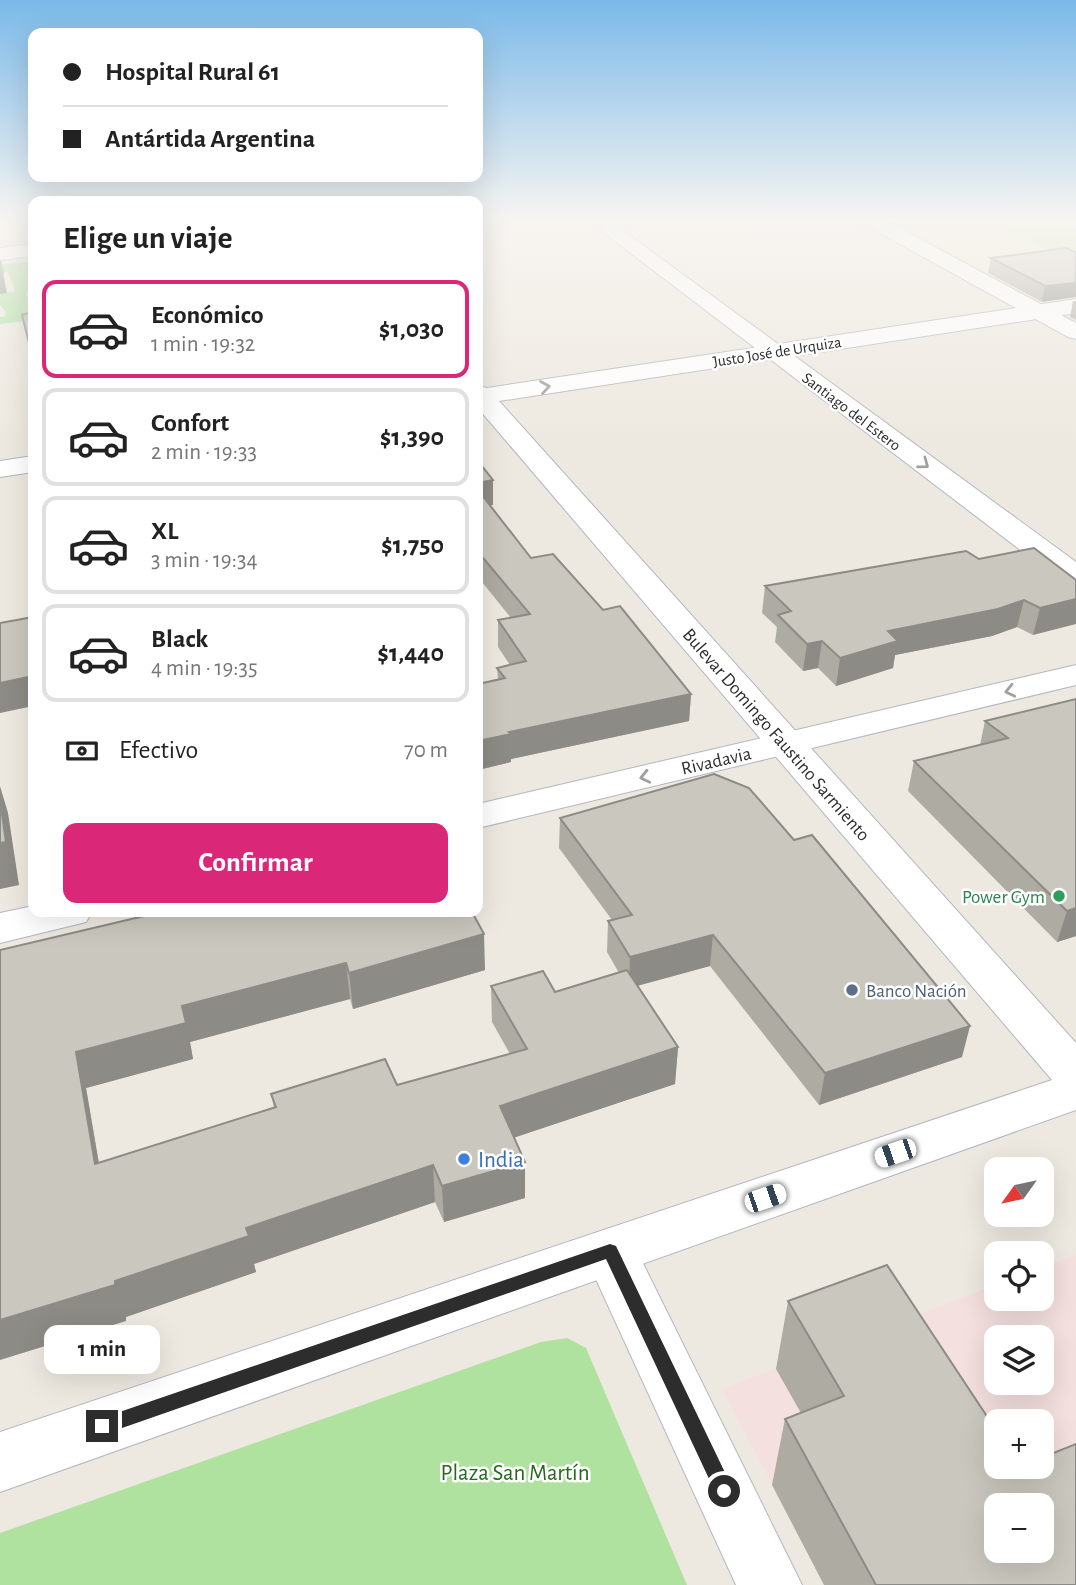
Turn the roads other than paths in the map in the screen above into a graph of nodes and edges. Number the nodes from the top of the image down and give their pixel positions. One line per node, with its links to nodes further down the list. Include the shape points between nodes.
1 (694, 293): 6 (street, Santiago del Estero)
2 (1004, 293): 4 (street)
3 (1076, 306): 4 (street, Justo José de Urquiza)
4 (1039, 312): 5 (street); 6 (street, Justo José de Urquiza)
5 (1076, 332)
6 (773, 352): 7 (street, Justo José de Urquiza, one-way to 6); 11 (street, Santiago del Estero, one-way to 11)
7 (483, 394)
8 (483, 400): 13 (street, Bulevar Domingo Faustino Sarmiento)
9 (28, 465): 10 (street)
10 (0, 469)
11 (1076, 578)
12 (1076, 675): 13 (street, Rivadavia, one-way to 13)
13 (785, 744): 14 (street, Rivadavia, one-way to 14); 17 (street, Bulevar Domingo Faustino Sarmiento)
14 (483, 815)
15 (49, 917): 16 (street)
16 (0, 928)
17 (1076, 1075)
18 (1076, 1091): 19 (street)
19 (610, 1251): 20 (street); 21 (street)
20 (0, 1461)
21 (769, 1585)

